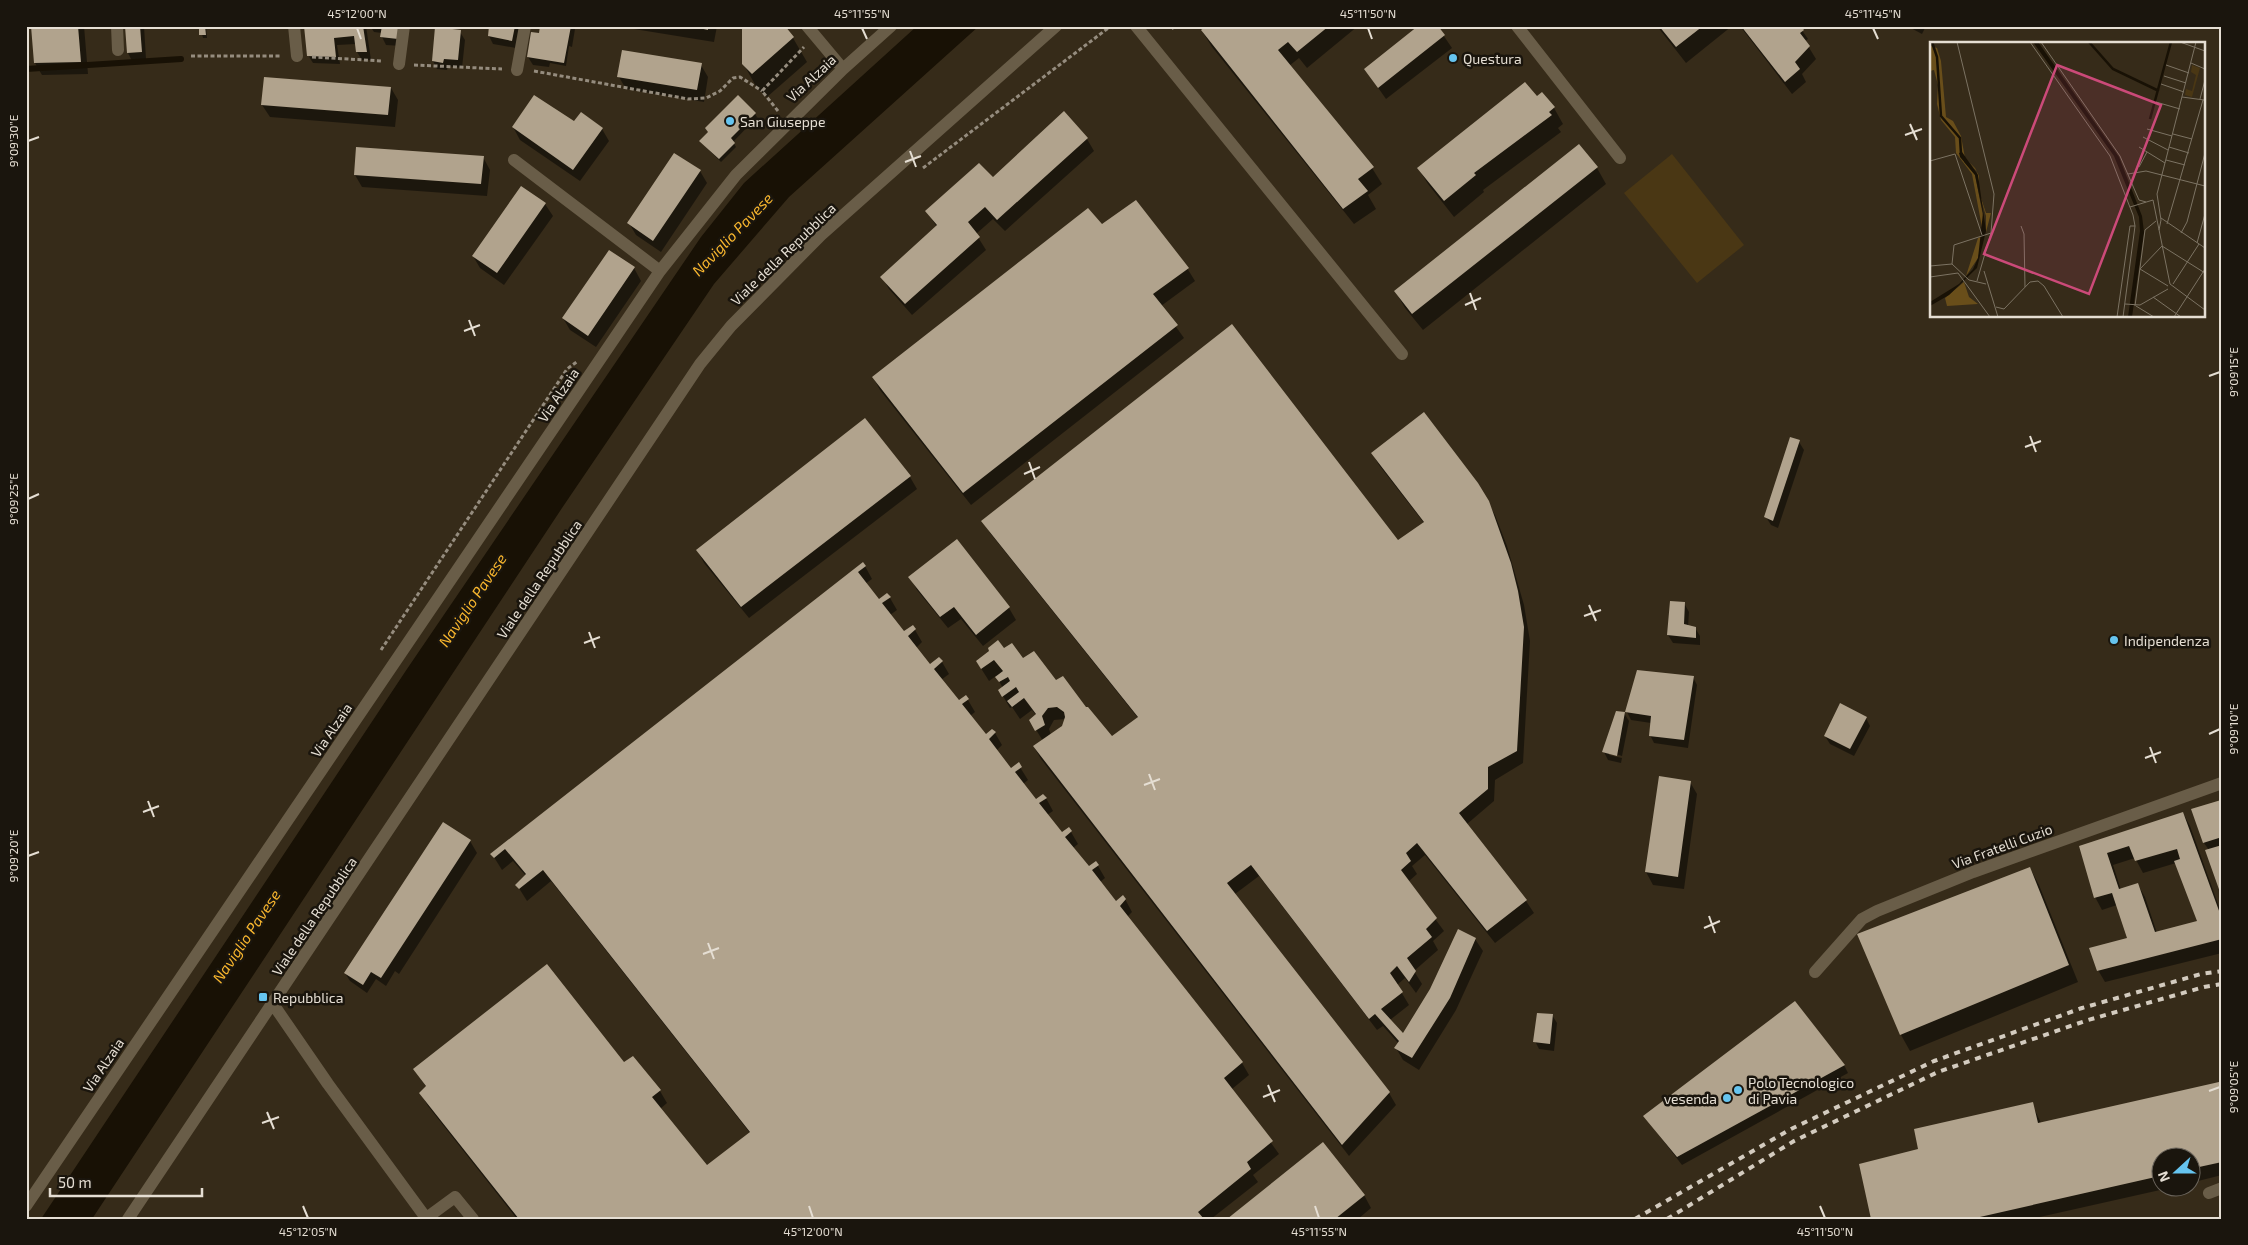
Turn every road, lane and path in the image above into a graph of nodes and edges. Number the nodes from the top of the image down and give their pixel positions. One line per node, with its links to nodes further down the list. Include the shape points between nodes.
1 (117, 26): 13 (street)
2 (294, 26): 15 (street)
3 (404, 26): 16 (street)
4 (524, 26): 18 (street)
5 (891, 26): 17 (street, Via Alzaia)
6 (1056, 26): 28 (street, Viale della Repubblica, via 820,235 731,326 700,364)
7 (1111, 26): 23 (path)
8 (1136, 26): 25 (street)
9 (1171, 26): 10 (path, via 1174,29)
10 (1177, 26)
11 (1517, 26): 21 (street)
12 (811, 31): 17 (street); 19 (path)
13 (118, 50)
14 (191, 56): 15 (path)
15 (297, 56): 16 (path, via 381,60)
16 (399, 64): 18 (path)
17 (843, 69): 20 (street, Via Alzaia)
18 (517, 70): 19 (path, via 688,98 706,98 720,91 733,78 740,77)
19 (762, 91): 20 (path)
20 (786, 123): 24 (street, Via Alzaia, via 736,174)
21 (1620, 158)
22 (514, 160): 24 (street)
23 (915, 174)
24 (660, 271): 31 (street, Via Alzaia)
25 (1402, 354)
26 (2222, 783): 27 (street, Via Fratelli Cuzio, via 1973,872 1877,911 1862,919)
27 (1815, 972)
28 (273, 1004): 32 (street); 33 (street, Viale della Repubblica)
29 (2222, 1188): 30 (street)
30 (2209, 1193)
31 (26, 1206)
32 (425, 1218): 34 (street, via 455,1197)
33 (128, 1219)
34 (473, 1219)

